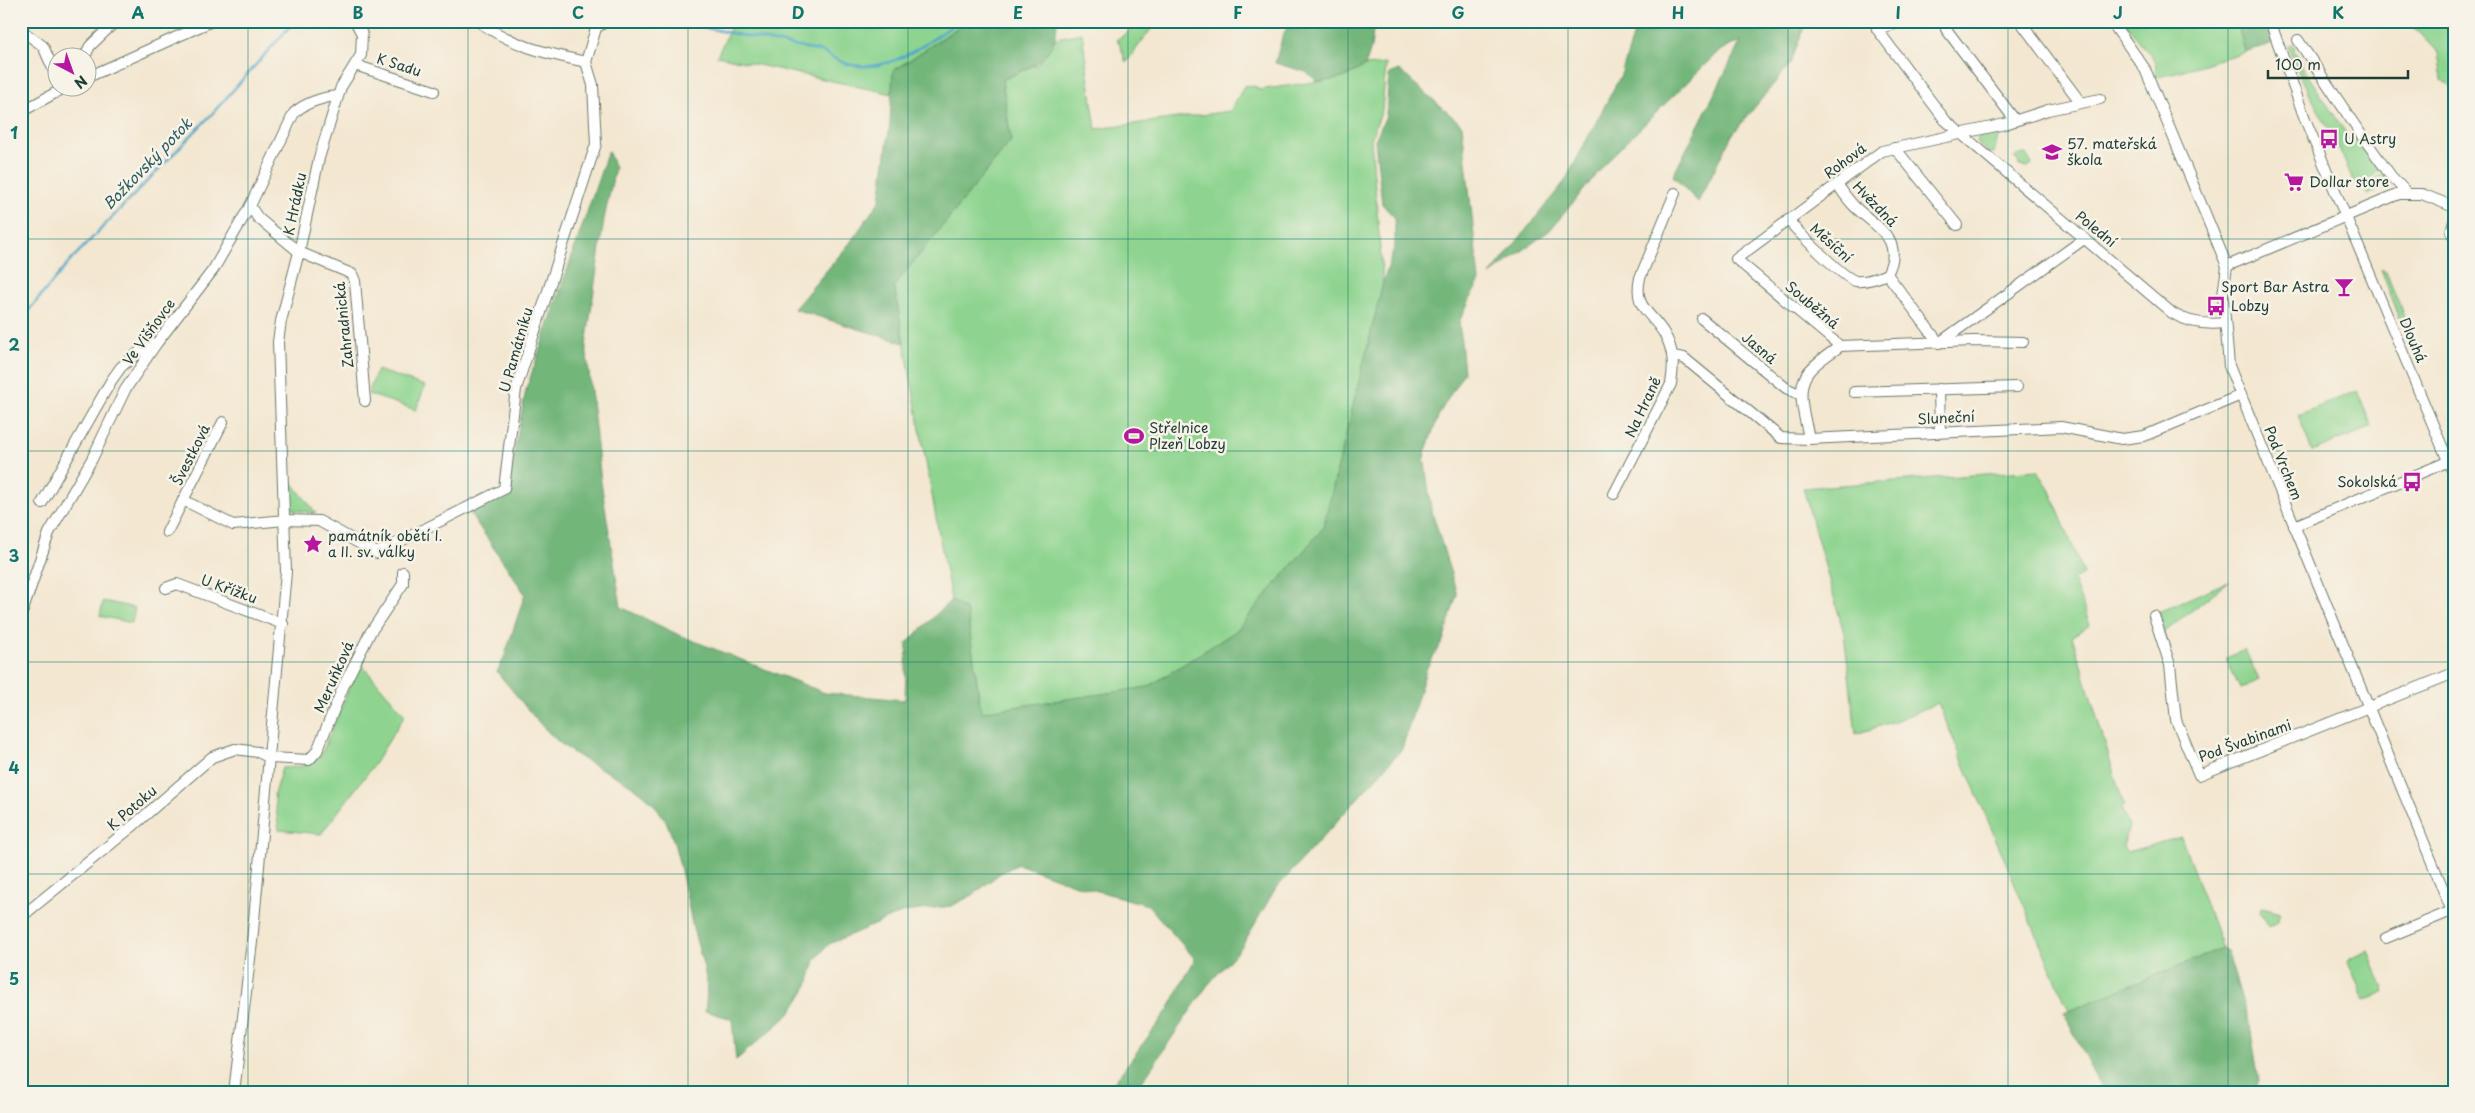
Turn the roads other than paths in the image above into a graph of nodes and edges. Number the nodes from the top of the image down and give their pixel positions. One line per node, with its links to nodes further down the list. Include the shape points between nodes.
1 (116, 21): 13 (street)
2 (212, 21): 17 (street)
3 (355, 21): 16 (street, K Hrádku, via 363,43)
4 (478, 21): 15 (street, via 496,34 534,51)
5 (606, 21): 15 (street, via 596,28)
6 (1904, 21): 25 (street, Polední, via 1877,29 1929,102)
7 (2020, 21): 22 (street)
8 (2111, 21): 40 (street, via 2145,69)
9 (2270, 21): 32 (street, Dlouhá, via 2305,119)
10 (1946, 29): 24 (street)
11 (21, 30): 14 (street, via 43,46)
12 (2298, 40): 29 (street, via 2360,133)
13 (89, 48)
14 (48, 57)
15 (586, 62): 63 (street, U Památníku, via 593,86 596,144 516,389 504,489 377,554 319,521)
16 (355, 65): 18 (street, K Sadu); 20 (street, K Hrádku)
17 (98, 72)
18 (434, 91)
19 (48, 94): 23 (street)
20 (337, 96): 30 (street, Ve Višňovce, via 294,112); 38 (street, K Hrádku, via 319,158)
21 (2100, 99): 22 (street, Rohová)
22 (2081, 103): 24 (street, Rohová)
23 (21, 112)
24 (2015, 120): 25 (street, Rohová)
25 (1959, 133): 26 (street, Rohová); 37 (street, Polední)
26 (1895, 148): 27 (street, Rohová, via 1882,151); 35 (street)
27 (1837, 184): 33 (street, Rohová); 41 (street, Hvězdná, via 1853,205 1889,237 1892,246)
28 (1675, 193): 48 (street, Na Hraně, via 1640,278 1638,292 1639,301 1664,334)
29 (2407, 193): 31 (street, via 2422,194); 32 (street)
30 (250, 206): 38 (street, K Hrádku, via 258,218); 46 (street, Ve Višňovce, via 214,270)
31 (2454, 207)
32 (2346, 216): 40 (street); 58 (street, Dlouhá)
33 (1788, 220): 39 (street, Rohová); 41 (street, Měsíční, via 1851,279 1865,280)
34 (2454, 222): 36 (street, via 2451,231)
35 (1956, 225)
36 (2454, 237)
37 (2084, 239): 43 (street, Polední, via 2184,320); 45 (street, Souběžná)
38 (299, 252): 54 (street, Zahradnická, via 352,274); 63 (street, via 278,342)
39 (1736, 259): 47 (street, Souběžná)
40 (2227, 266): 43 (street, Pod Vrchem, via 2223,295)
41 (1887, 274): 45 (street)
42 (1702, 319): 52 (street, Jasná, via 1786,388)
43 (2225, 323): 53 (street, Pod Vrchem, via 2229,366)
44 (2023, 342): 45 (street, Souběžná)
45 (1939, 343): 47 (street, Souběžná)
46 (156, 344): 62 (street, via 150,343 132,357 111,381); 68 (street, Ve Višňovce, via 125,390 84,474 56,519)
47 (1840, 346): 52 (street, via 1807,374)
48 (1673, 356): 57 (street, Sluneční, via 1684,358 1781,438); 60 (street, Na Hraně, via 1671,384 1666,396)
49 (2017, 387): 50 (street)
50 (1939, 389): 51 (street); 56 (street)
51 (1854, 392)
52 (1801, 395): 57 (street)
53 (2241, 395): 56 (street, Sluneční, via 2144,436 2132,438 2122,439 2061,427); 64 (street, Pod Vrchem)
54 (365, 401)
55 (223, 422): 61 (street, Švestková)
56 (1940, 432): 57 (street, Sluneční)
57 (1809, 439)
58 (2451, 460): 59 (street, Dlouhá); 64 (street)
59 (2454, 475)
60 (1614, 494)
61 (183, 500): 63 (street, Švestková, via 233,525); 65 (street, Švestková)
62 (42, 503)
63 (285, 520): 70 (street)
64 (2294, 526): 72 (street, Pod Vrchem)
65 (167, 532)
66 (403, 572): 73 (street, Meruňková, via 403,584 370,633 317,751 309,760)
67 (166, 588): 70 (street, U Křížku, via 177,584)
68 (21, 616)
69 (2154, 616): 72 (street, Pod Švabinami, via 2170,665 2176,720 2199,775)
70 (283, 624): 73 (street)
71 (2454, 673): 72 (street, Pod Švabinami)
72 (2368, 708): 74 (street, Pod Vrchem)
73 (270, 758): 75 (street, K Potoku, via 258,752 235,750 212,757 134,826); 77 (street)
74 (2453, 912): 76 (street)
75 (21, 917)
76 (2386, 938)
77 (234, 1092)

